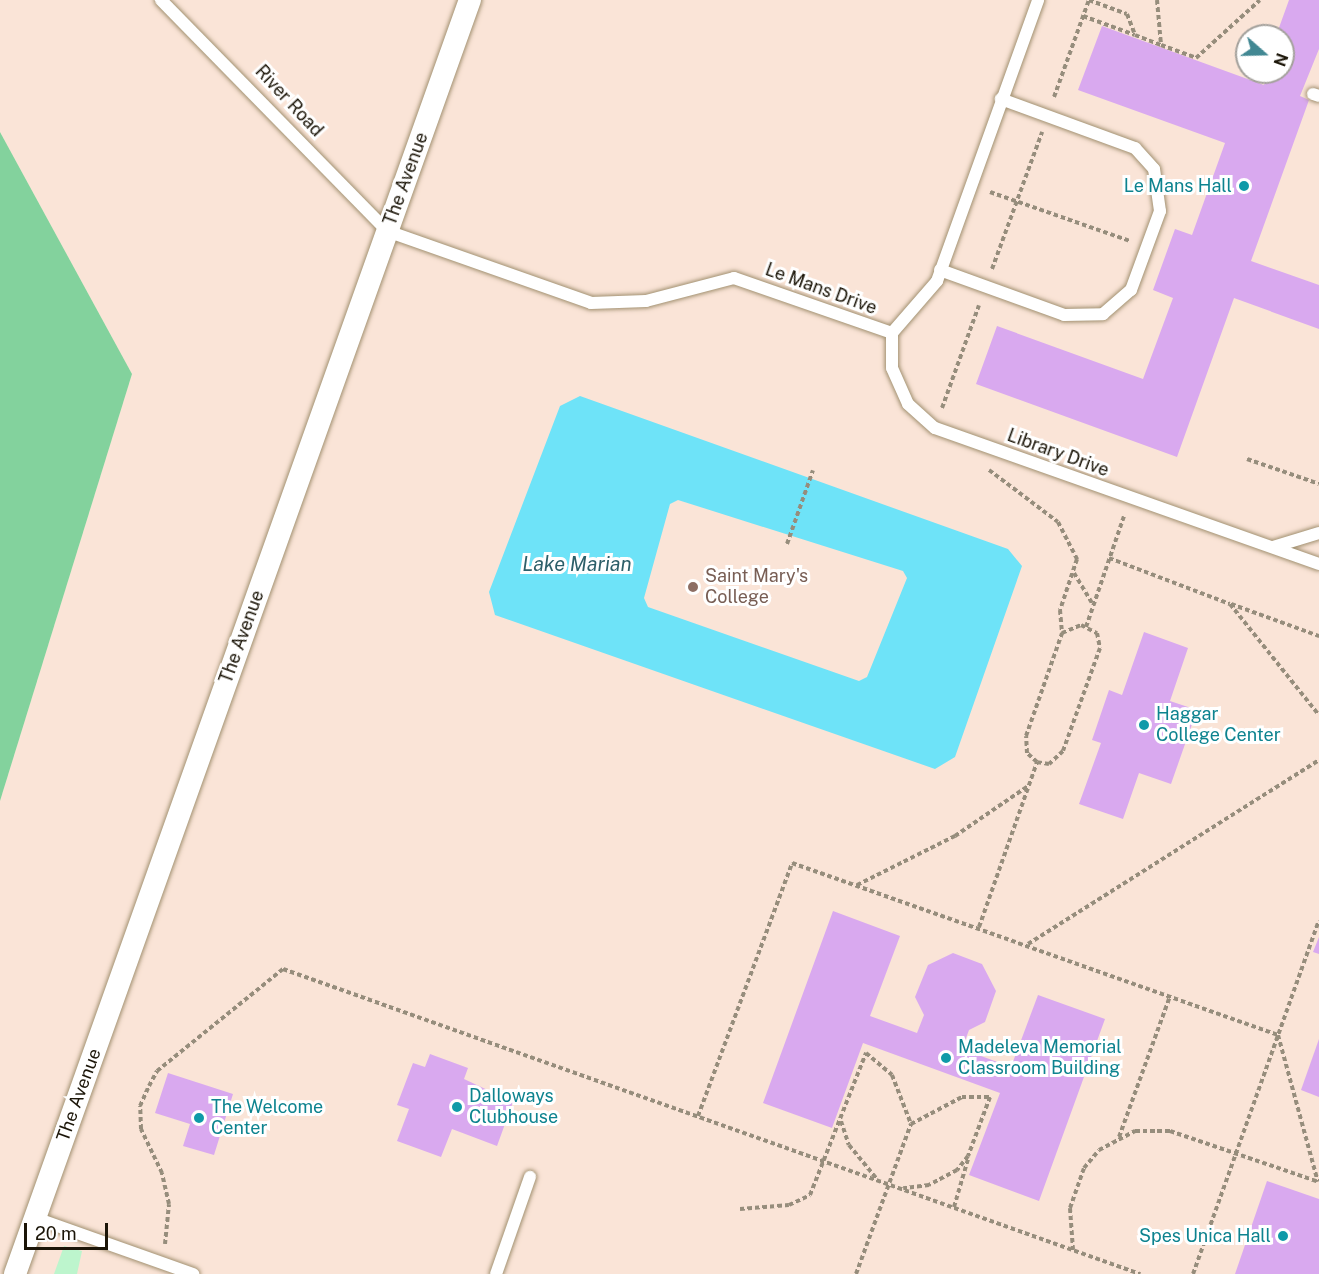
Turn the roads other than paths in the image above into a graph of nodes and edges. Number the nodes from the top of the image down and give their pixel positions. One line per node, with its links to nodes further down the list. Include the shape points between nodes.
1 (161, 0): 5 (lane, River Road)
2 (470, 0): 5 (street, The Avenue)
3 (1038, 0): 4 (lane, Le Mans Drive)
4 (1001, 99): 6 (lane, Le Mans Drive); 6 (lane, via 1135,148 1154,169 1160,211 1131,290 1103,314 1064,315)
5 (387, 231): 7 (lane, Le Mans Drive, via 591,303 646,301 734,278); 12 (street, The Avenue)
6 (940, 270): 7 (lane, Le Mans Drive)
7 (892, 333): 9 (lane, Library Drive, via 892,368 908,404 935,428)
8 (1319, 533): 9 (lane)
9 (1273, 547): 10 (lane, Library Drive)
10 (1319, 564)
11 (530, 1177): 15 (lane)
12 (35, 1218): 13 (street, The Avenue); 14 (lane)
13 (15, 1274)
14 (193, 1274)
15 (496, 1274)

